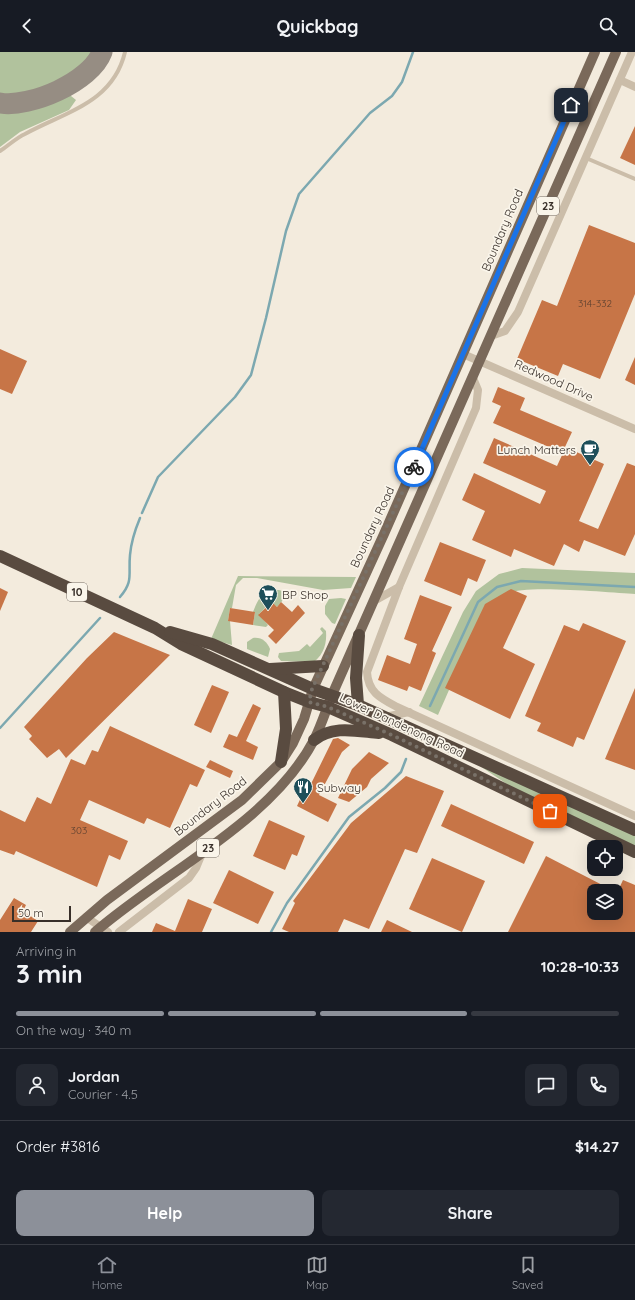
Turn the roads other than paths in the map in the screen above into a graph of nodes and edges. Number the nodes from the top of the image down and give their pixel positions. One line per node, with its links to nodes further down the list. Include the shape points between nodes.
1 (126, 52): 7 (lane, via 115,78 94,99 69,114 24,134)
2 (595, 52): 11 (main road, Boundary Road / 23)
3 (616, 52): 10 (main road, 23)
4 (632, 52): 5 (street)
5 (620, 80): 6 (street); 8 (street)
6 (635, 88)
7 (0, 151)
8 (585, 157): 9 (lane); 10 (street, via 518,312 505,331)
9 (635, 179)
10 (491, 336): 12 (main road, 23)
11 (463, 354): 12 (street, Redwood Drive); 20 (main road, Boundary Road / 23)
12 (480, 361): 13 (main road, 23); 14 (street, Redwood Drive)
13 (473, 378): 16 (street, via 478,390 476,408); 17 (main road, 23)
14 (635, 429)
15 (0, 556): 18 (highway, Lower Dandenong Road / 10)
16 (399, 587): 17 (street); 27 (street, Lower Dandenong Road, via 367,672 367,682 385,701)
17 (374, 601): 19 (main road, 23)
18 (155, 628): 21 (highway, Lower Dandenong Road / 10, via 212,644); 23 (highway, Lower Dandenong Road / 10, via 181,644)
19 (359, 635): 24 (main road, 23); 26 (highway, via 356,678)
20 (323, 666): 21 (highway); 22 (main road, Boundary Road / 23)
21 (268, 669): 22 (highway, Lower Dandenong Road / 10)
22 (312, 689): 24 (highway, Lower Dandenong Road / 10); 25 (main road, Boundary Road / 23)
23 (284, 692): 25 (highway, Lower Dandenong Road / 10); 31 (highway, via 286,729)
24 (330, 701): 25 (highway, Lower Dandenong Road / 10); 26 (highway, Lower Dandenong Road / 10); 29 (highway, Lower Dandenong Road / 10); 30 (main road, 23)
25 (309, 702): 31 (main road, Boundary Road / 23, via 293,743)
26 (358, 705): 28 (highway, Lower Dandenong Road / 10)
27 (409, 712): 28 (street, Lower Dandenong Road); 32 (street, Lower Dandenong Road)
28 (385, 717): 33 (highway, Lower Dandenong Road / 10)
29 (392, 735): 30 (highway, via 334,730); 35 (highway, Lower Dandenong Road / 10)
30 (314, 740): 34 (main road, 23, via 273,794)
31 (281, 762): 36 (main road, Boundary Road / 23, via 232,808)
32 (635, 816)
33 (635, 830)
34 (204, 851): 37 (main road, 23); 39 (street, via 189,878)
35 (635, 852)
36 (86, 917): 37 (street); 38 (main road, Boundary Road / 23)
37 (102, 930)
38 (70, 932)
39 (119, 932)

